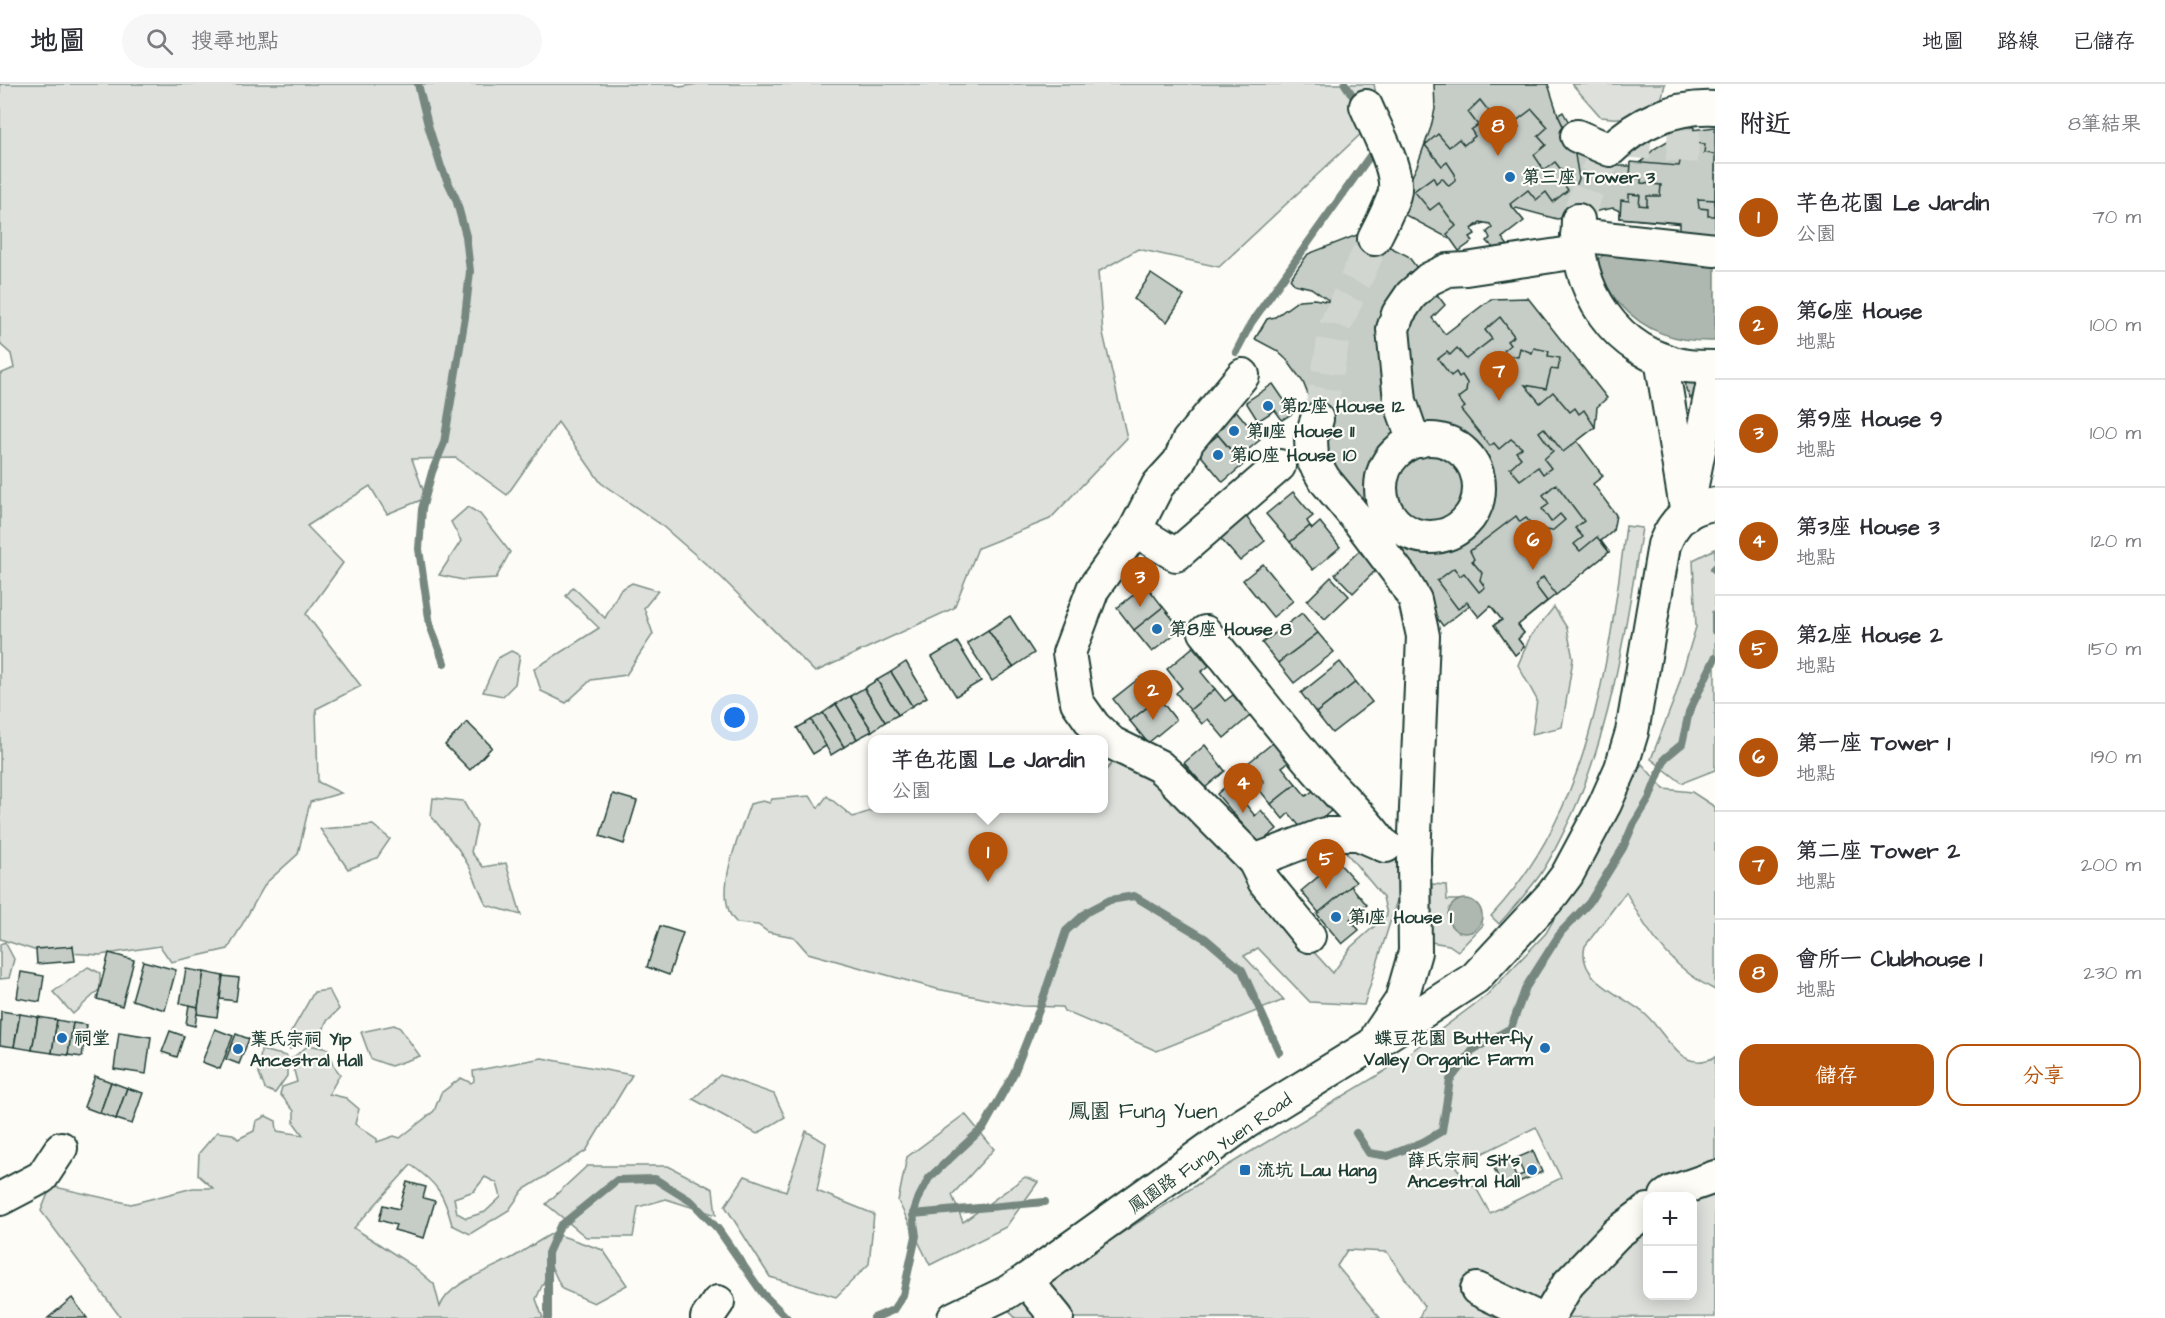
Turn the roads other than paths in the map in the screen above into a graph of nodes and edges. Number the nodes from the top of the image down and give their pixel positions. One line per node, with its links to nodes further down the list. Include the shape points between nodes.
1 (1366, 106): 5 (street, via 1396,181)
2 (1715, 108): 3 (street, via 1671,112 1644,124 1610,150)
3 (1577, 136)
4 (1578, 236): 6 (street); 7 (street, via 1587,286 1604,317 1630,342); 12 (street, via 1467,269 1448,270 1429,279 1412,295 1393,329 1400,401 1410,430)
5 (1374, 239)
6 (1715, 250)
7 (1661, 359): 8 (street); 14 (street)
8 (1715, 367)
9 (1715, 372): 14 (street)
10 (1243, 375): 15 (street, via 1188,441 1179,462 1158,485)
11 (1317, 419): 20 (street, 鳳園路 Fung Yuen Road, via 1311,458 1402,578 1415,600 1424,636)
12 (1419, 441)
13 (1279, 466): 15 (street, via 1176,555)
14 (1701, 509): 23 (street, via 1680,518 1664,545 1632,732 1605,804 1567,875 1474,978)
15 (1135, 530): 17 (street, via 1093,589 1069,653 1077,702)
16 (1205, 632): 19 (street)
17 (1104, 735)
18 (1108, 739): 21 (street, via 1159,766)
19 (1383, 845): 20 (street); 21 (street, via 1358,834 1325,834)
20 (1414, 859): 23 (street, 鳳園路 Fung Yuen Road, via 1415,952 1401,1001)
21 (1254, 861): 22 (street, via 1264,881)
22 (1309, 936)
23 (1370, 1046): 29 (street, 鳳園路 Fung Yuen Road, via 1245,1123)
24 (61, 1148): 27 (street, via 42,1177)
25 (1715, 1177): 26 (street)
26 (1672, 1192)
27 (0, 1199)
28 (1643, 1213): 34 (street, via 1617,1233 1568,1284)
29 (1026, 1280): 31 (street, 鳳園路 Fung Yuen Road); 32 (street)
30 (1477, 1289): 33 (street)
31 (954, 1318)
32 (1057, 1318)
33 (1538, 1318)
34 (1548, 1318)

